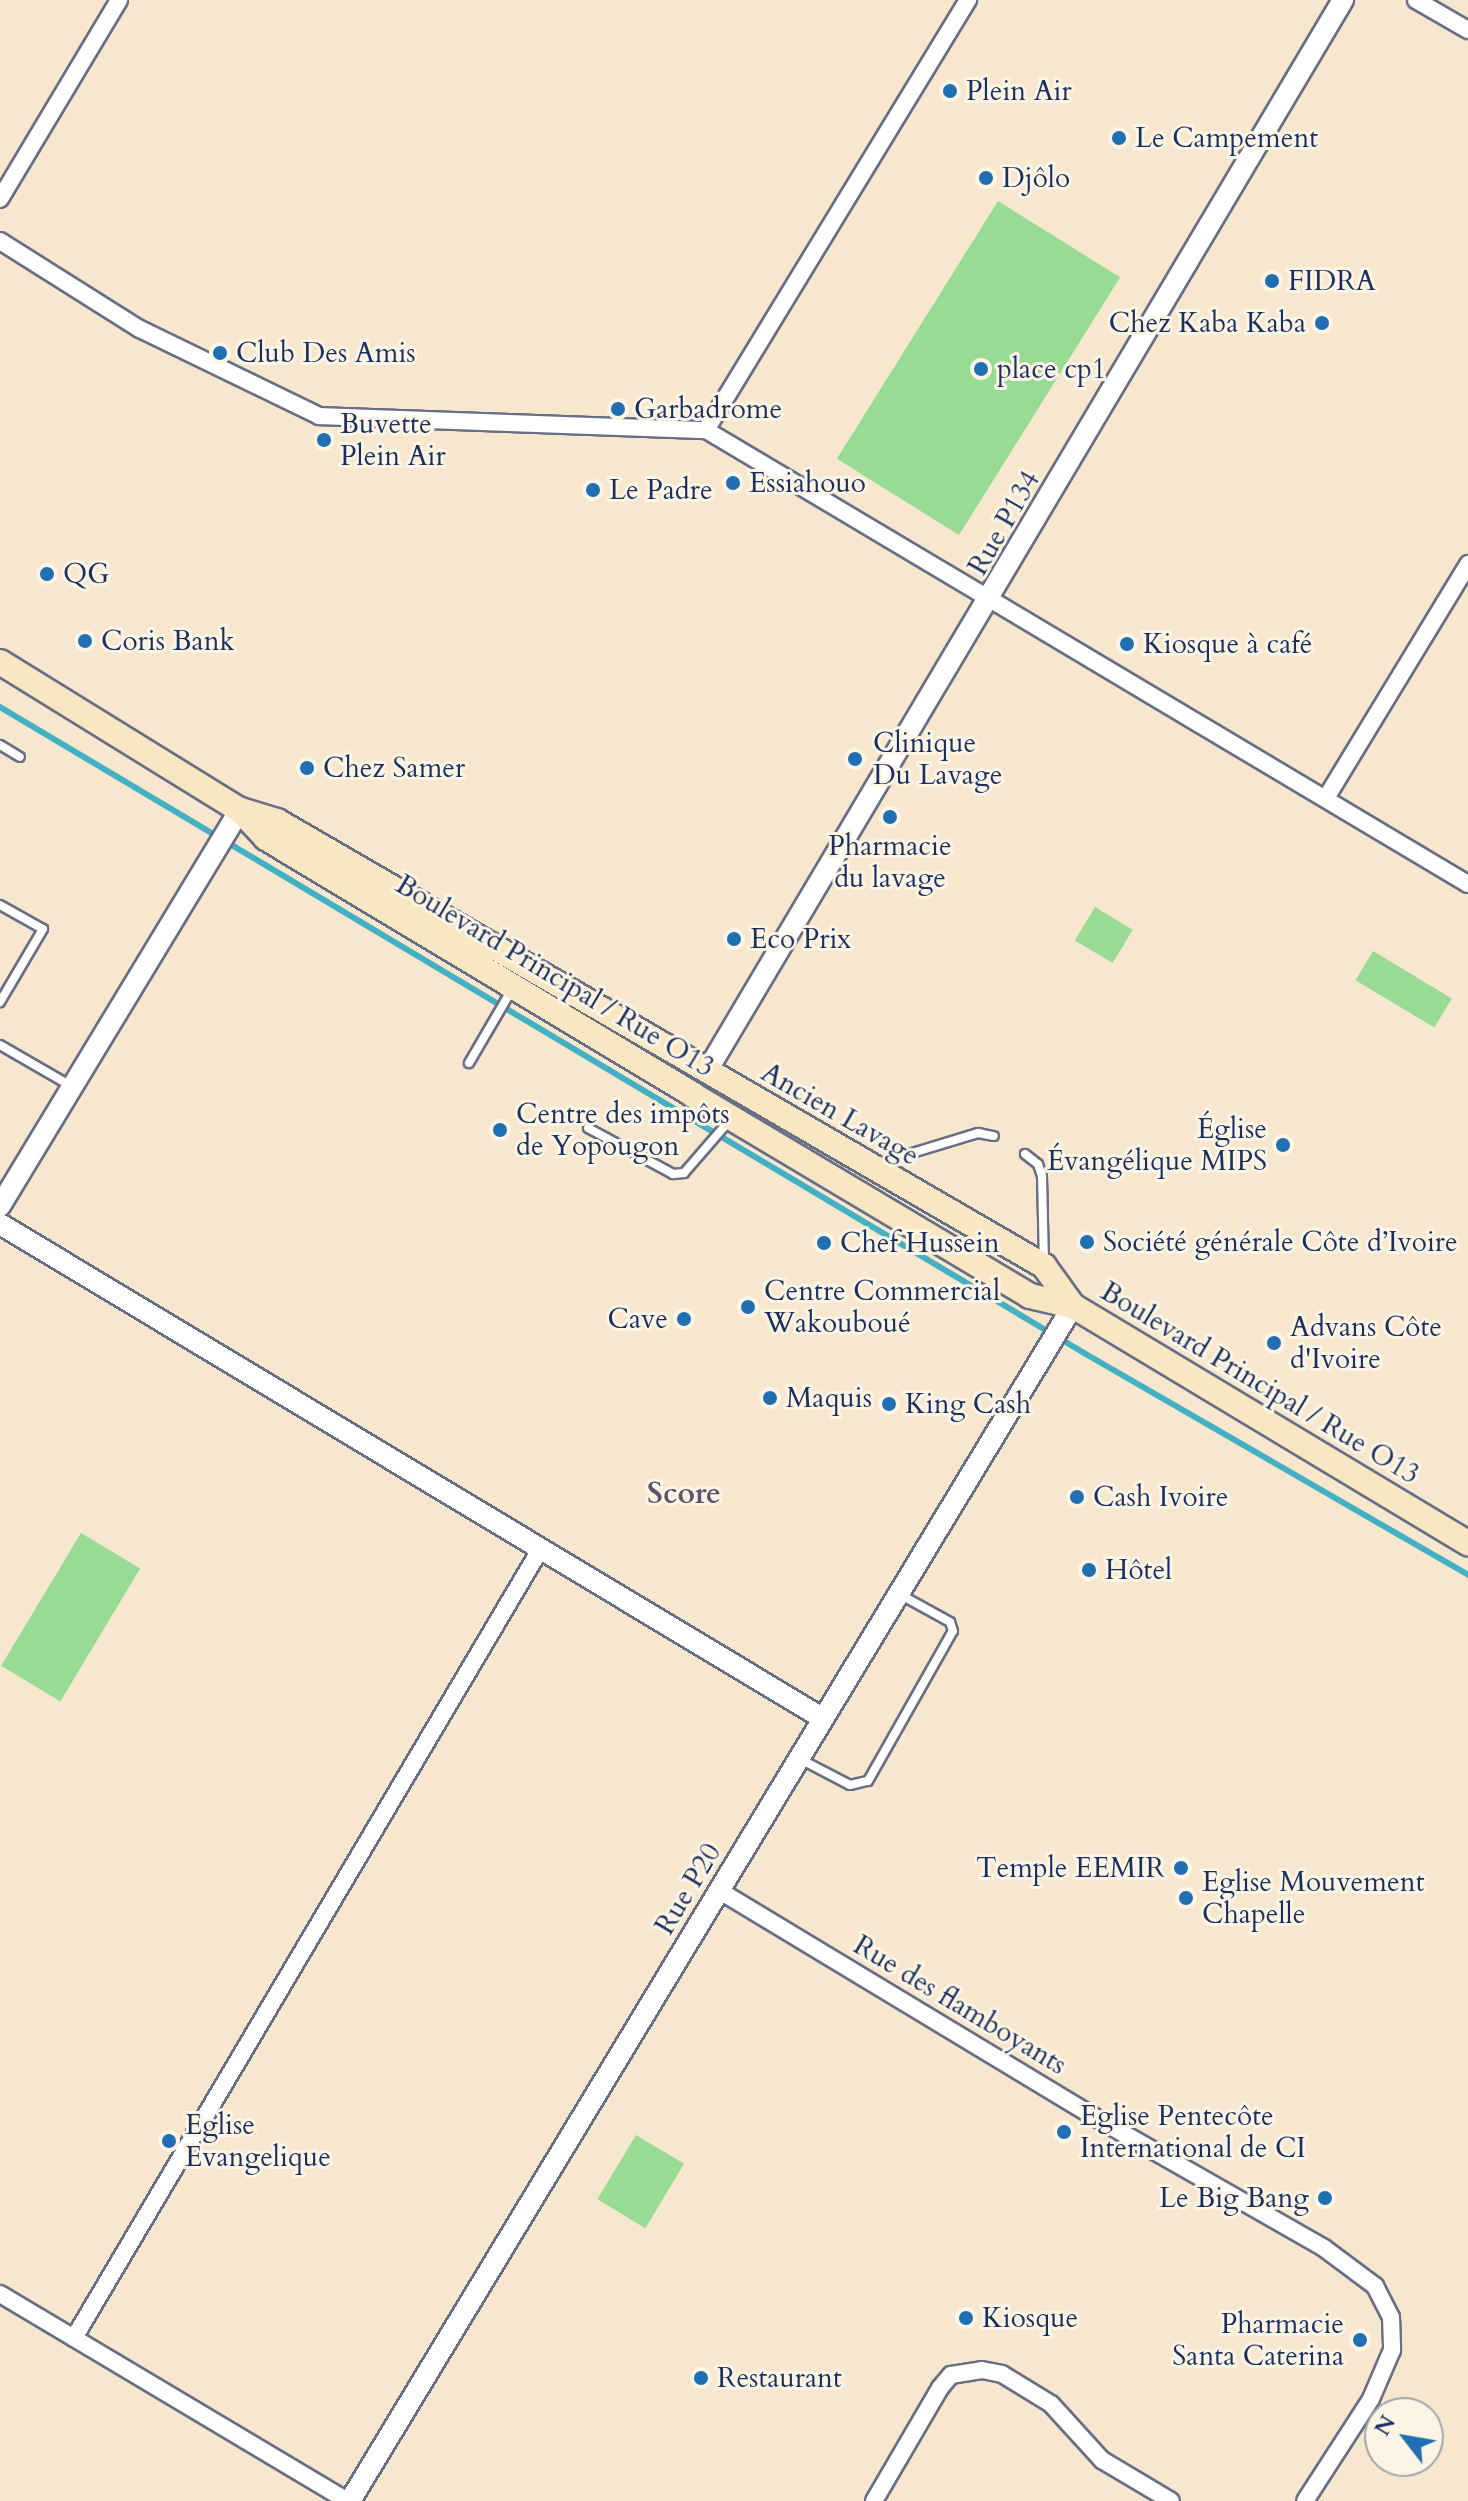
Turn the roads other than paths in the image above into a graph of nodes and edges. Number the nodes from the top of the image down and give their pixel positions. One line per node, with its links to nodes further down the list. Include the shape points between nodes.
1 (119, 0): 6 (street)
2 (968, 0): 8 (street)
3 (1343, 0): 10 (street, Rue P134)
4 (1416, 0): 5 (street)
5 (1468, 30)
6 (0, 199)
7 (0, 241): 8 (street, via 140,329 319,416)
8 (706, 430): 10 (street)
9 (1468, 564): 14 (street)
10 (992, 598): 14 (street); 23 (street, Rue P134)
11 (0, 662): 15 (main road, Boulevard Principal / Rue O13)
12 (0, 745): 13 (lane)
13 (20, 757)
14 (1326, 798): 16 (street)
15 (240, 810): 18 (main road, Boulevard Principal / Rue O13, via 277,821); 19 (main road, Boulevard Principal / Rue O13, via 266,838); 24 (street)
16 (1468, 884)
17 (0, 905): 20 (lane, via 43,929)
18 (481, 940): 23 (main road, Ancien Lavage)
19 (514, 987): 22 (lane); 25 (main road, Boulevard Principal / Rue O13)
20 (0, 1002)
21 (0, 1045): 24 (lane)
22 (469, 1063)
23 (707, 1071): 29 (main road, Ancien Lavage)
24 (72, 1086): 30 (street)
25 (732, 1118): 26 (lane, via 684,1173 673,1174); 33 (main road, Boulevard Principal / Rue O13, via 1030,1296)
26 (588, 1128)
27 (994, 1136): 29 (lane, via 978,1133)
28 (1025, 1154): 32 (lane, via 1038,1164 1042,1176)
29 (869, 1167): 32 (main road, Ancien Lavage)
30 (0, 1206)
31 (0, 1224): 35 (street)
32 (1044, 1266): 33 (main road, Ancien Lavage)
33 (1073, 1306): 34 (main road, Boulevard Principal / Rue O13); 36 (street, Rue P20)
34 (1468, 1543)
35 (541, 1548): 37 (street); 41 (street)
36 (898, 1594): 37 (street, Rue P20); 38 (lane, via 950,1622 953,1631 868,1781 850,1785)
37 (822, 1718): 38 (street, Rue P20)
38 (798, 1758): 39 (street, Rue P20)
39 (720, 1891): 42 (street, Rue P20); 45 (street, Rue des flamboyants, via 1091,2115 1324,2248 1375,2286 1391,2317 1392,2350 1371,2399)
40 (0, 2294): 41 (street)
41 (74, 2338): 42 (street)
42 (348, 2501)
43 (874, 2501): 44 (street, via 940,2388 951,2375 982,2370 1002,2374 1051,2404 1102,2460)
44 (1171, 2501)
45 (1305, 2501)

